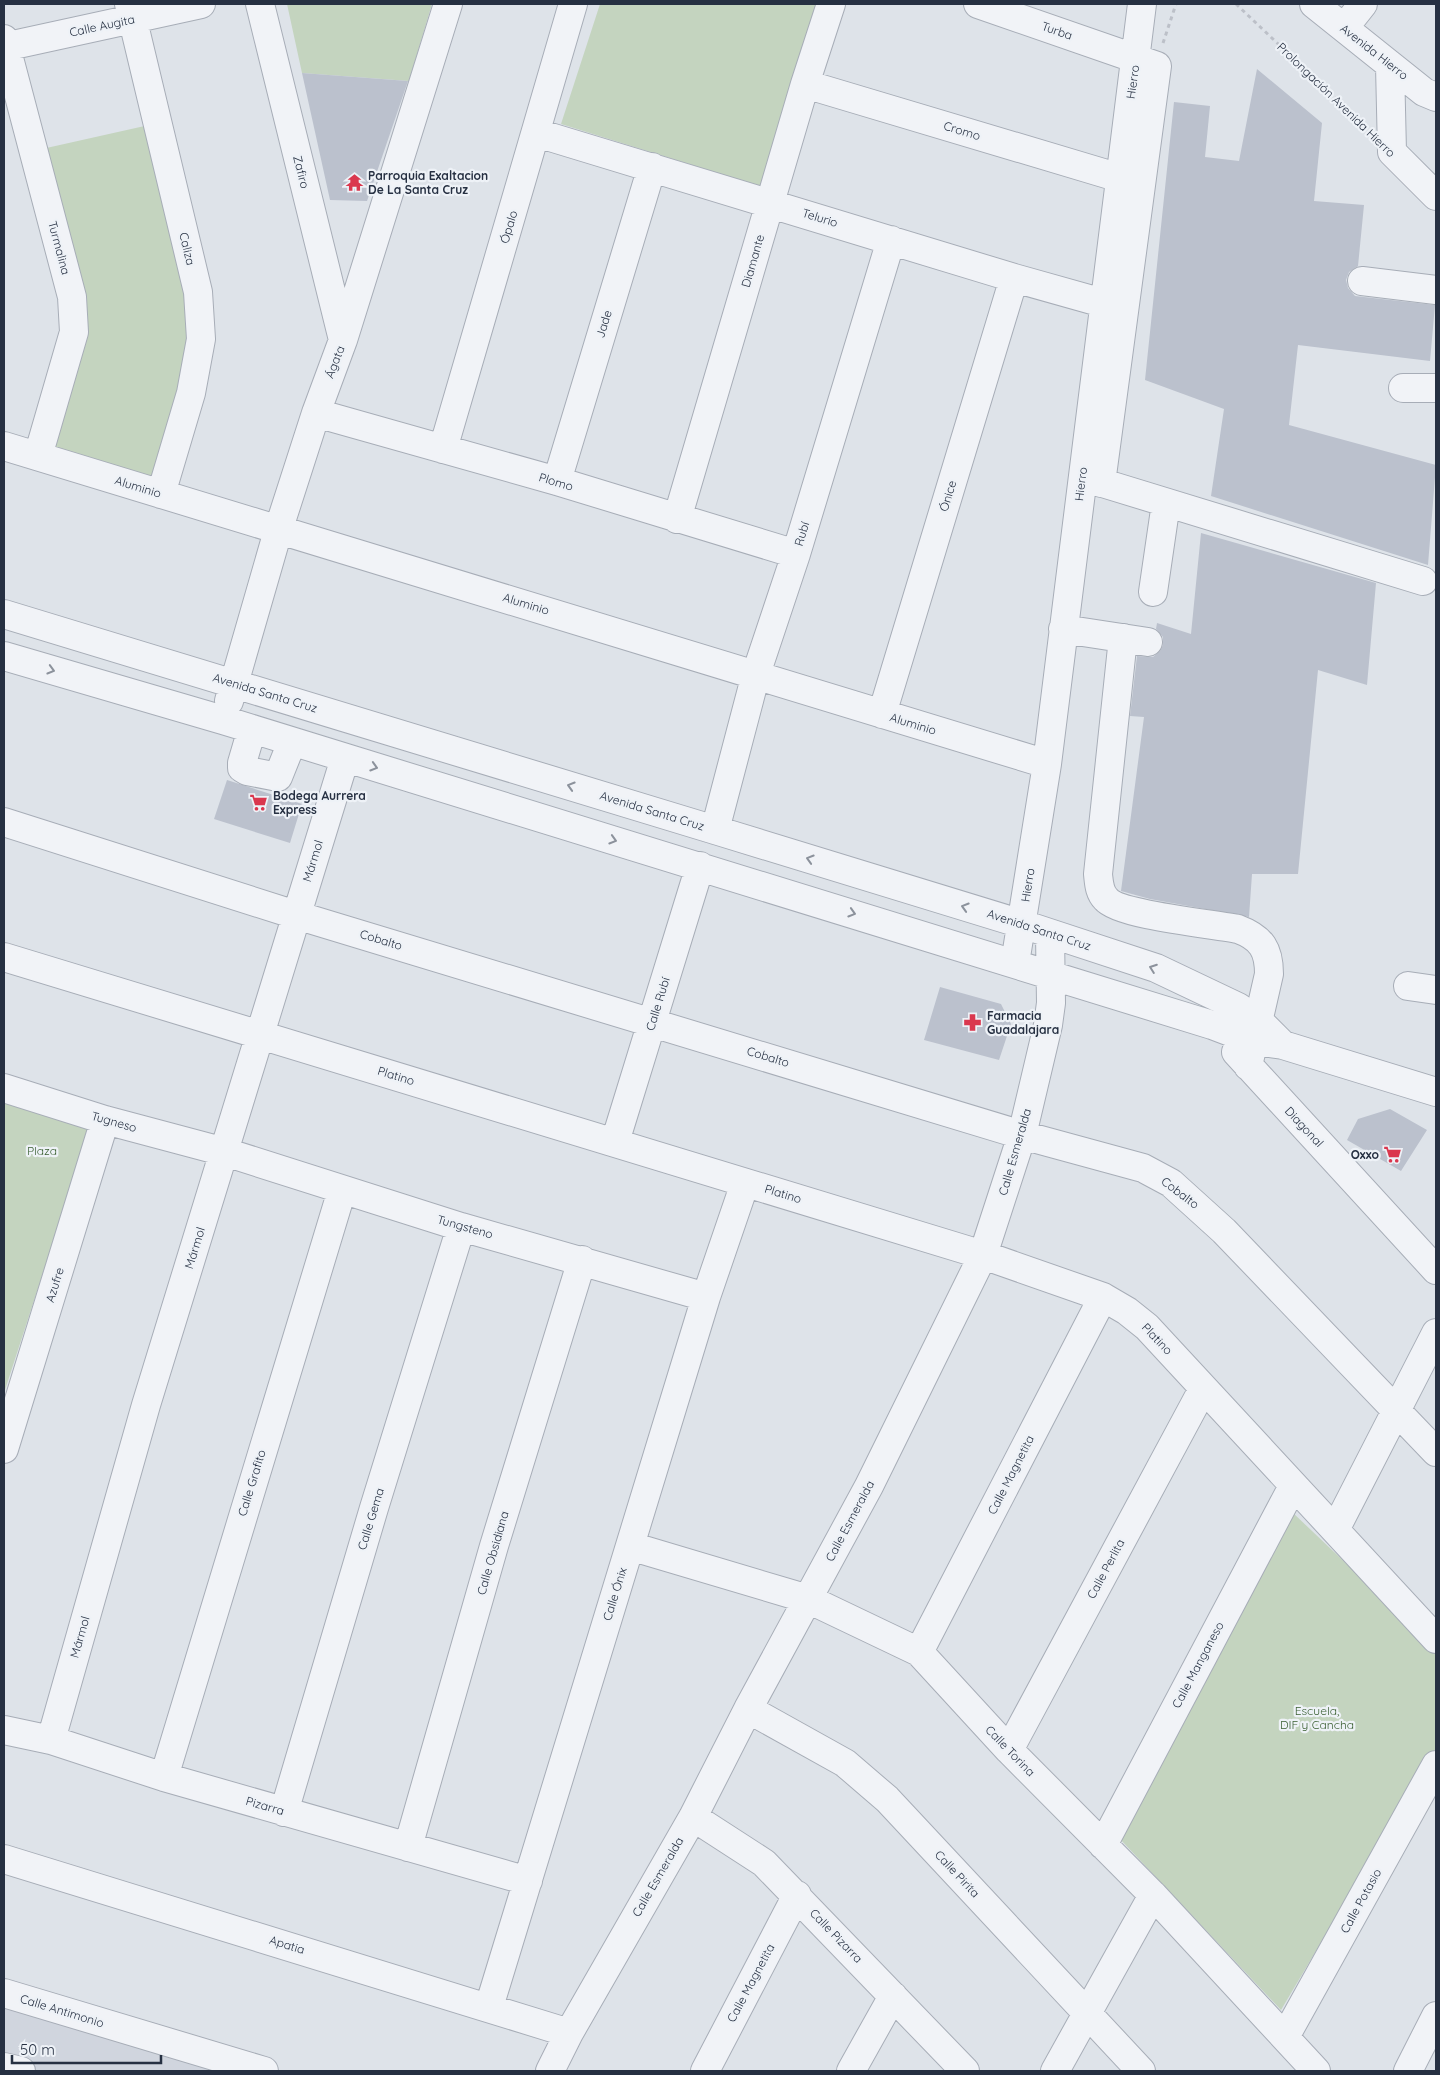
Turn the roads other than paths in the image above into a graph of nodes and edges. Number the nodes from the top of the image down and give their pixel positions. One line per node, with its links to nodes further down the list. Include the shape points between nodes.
1 (201, 4): 10 (street, Calle Augita)
2 (260, 4): 27 (street, Zafiro)
3 (448, 4): 27 (street, Ágata)
4 (573, 4): 17 (street, Ópalo)
5 (831, 4): 15 (street, Diamante)
6 (978, 4): 13 (street, Turba)
7 (1142, 4): 13 (street, Hierro)
8 (1314, 4): 11 (street, Avenida Hierro)
9 (1363, 4): 11 (street)
10 (131, 12): 12 (street, Calle Augita); 36 (street, Caliza, via 198,292 201,339 191,393)
11 (1344, 28): 14 (street, Avenida Hierro)
12 (4, 45): 33 (street, Turmalina, via 72,297 74,332)
13 (1146, 62): 19 (street, Hierro); 34 (street)
14 (1390, 66): 16 (street, Avenida Hierro, via 1424,92); 20 (street, Prolongación Avenida Hierro, via 1392,152)
15 (805, 84): 19 (street, Cromo); 21 (street, Diamante)
16 (1436, 97)
17 (537, 132): 18 (street, Telurio); 32 (street, Ópalo)
18 (652, 167): 21 (street, Telurio); 35 (street, Jade)
19 (1120, 178): 26 (street, Hierro)
20 (1436, 196)
21 (770, 203): 22 (street, Telurio); 38 (street, Diamante)
22 (891, 240): 23 (street, Telurio); 40 (street, Rubí)
23 (1014, 278): 26 (street, Telurio); 48 (street, Ónice)
24 (1362, 281): 25 (street)
25 (1436, 290)
26 (1103, 303): 34 (street, Hierro)
27 (343, 340): 30 (street, Ágata)
28 (1402, 388): 29 (street)
29 (1436, 388)
30 (316, 413): 32 (street, Plomo); 39 (street, Ágata)
31 (4, 446): 33 (street, Aluminio)
32 (443, 449): 35 (street, Plomo)
33 (38, 456): 36 (street, Aluminio)
34 (1091, 480): 37 (street); 44 (street, Hierro)
35 (556, 481): 38 (street, Plomo)
36 (161, 494): 39 (street, Aluminio)
37 (1166, 503): 41 (street); 42 (street)
38 (677, 519): 40 (street, Plomo)
39 (278, 531): 46 (street, Aluminio); 47 (street, Ágata)
40 (796, 554): 46 (street, Rubí)
41 (1423, 581)
42 (1153, 592)
43 (4, 614): 47 (street, Avenida Santa Cruz)
44 (1063, 629): 53 (street, Hierro); 69 (street, via 1135,640 1098,874 1102,893 1106,900 1124,909 1238,929 1252,934 1261,942 1269,960 1269,974)
45 (4, 656): 49 (street, one-way to 49)
46 (756, 674): 48 (street, Aluminio); 55 (street, Rubí)
47 (235, 684): 49 (street, Ágata); 55 (street, Avenida Santa Cruz, one-way to 47)
48 (882, 714): 53 (street, Aluminio)
49 (223, 720): 50 (street)
50 (252, 729): 51 (street); 51 (street, via 242,763 242,768 247,771 278,778)
51 (292, 742): 52 (street)
52 (346, 758): 56 (street, one-way to 56); 57 (street, Mármol)
53 (1046, 764): 58 (street, Hierro)
54 (4, 822): 57 (street, Cobalto)
55 (715, 830): 58 (street, Avenida Santa Cruz, one-way to 55)
56 (700, 866): 61 (street, one-way to 61); 66 (street, Calle Rubí)
57 (296, 915): 66 (street, Cobalto); 68 (street, Mármol)
58 (1022, 924): 59 (street, Avenida Santa Cruz); 61 (street, Hierro)
59 (1050, 934): 62 (street, Calle Esmeralda); 63 (street, Avenida Santa Cruz, one-way to 59)
60 (4, 957): 68 (street, Platino)
61 (1015, 963): 62 (street)
62 (1051, 977): 67 (street); 73 (street, Calle Esmeralda, via 1048,1025)
63 (1178, 978): 67 (street, Diagonal); 69 (street, Avenida Santa Cruz, via 1230,1003)
64 (1408, 986): 65 (street)
65 (1436, 990)
66 (653, 1022): 73 (street, Cobalto); 74 (street, Calle Rubí)
67 (1212, 1025): 69 (street, Diagonal)
68 (259, 1034): 74 (street, Platino); 75 (street, Mármol)
69 (1254, 1043): 71 (street, Avenida Santa Cruz, via 1283,1045); 81 (street, Diagonal)
70 (4, 1088): 72 (street, Tugneso)
71 (1436, 1092)
72 (105, 1120): 75 (street, Tugneso); 87 (street, Azufre)
73 (1022, 1135): 79 (street, Calle Esmeralda); 86 (street, Cobalto, via 1143,1168 1171,1183 1224,1231)
74 (615, 1142): 76 (street, Platino)
75 (225, 1152): 77 (street, Tungsteno); 97 (street, Mármol, via 146,1405)
76 (745, 1183): 79 (street, Platino); 82 (street, Calle Ónix)
77 (342, 1190): 78 (street, Tungsteno); 100 (street, Calle Grafito)
78 (461, 1226): 80 (street, Tungsteno); 101 (street, Calle Gema)
79 (983, 1255): 83 (street, Platino); 92 (street, Calle Esmeralda, via 869,1486)
80 (582, 1260): 82 (street, Tungsteno); 104 (street, Calle Obsidiana, via 494,1546)
81 (1436, 1270)
82 (706, 1297): 91 (street, Calle Ónix)
83 (1103, 1297): 85 (street, Platino, via 1147,1327); 94 (street, Calle Magnetita)
84 (1436, 1333): 86 (street)
85 (1204, 1389): 89 (street, Platino); 98 (street, Calle Perlita)
86 (1396, 1409): 88 (street, Cobalto); 90 (street)
87 (4, 1449)
88 (1436, 1452)
89 (1293, 1486): 90 (street, Platino); 103 (street, Calle Manganeso)
90 (1335, 1530): 93 (street, Platino)
91 (630, 1546): 92 (street, Calle Torina); 106 (street, Calle Ónix)
92 (808, 1599): 94 (street, Calle Torina); 95 (street, Calle Esmeralda)
93 (1436, 1639)
94 (919, 1652): 98 (street, Calle Torina)
95 (748, 1709): 102 (street, Calle Esmeralda); 112 (street, Calle Pirita, via 845,1763 887,1798)
96 (4, 1730): 97 (street, Pizarra)
97 (51, 1740): 100 (street, Pizarra)
98 (1009, 1750): 103 (street, Calle Torina)
99 (1436, 1765): 115 (street, Calle Potasio)
100 (164, 1777): 101 (street, Pizarra)
101 (284, 1812): 104 (street, Pizarra)
102 (693, 1817): 107 (street, Calle Pizarra, via 764,1863); 114 (street, Calle Esmeralda)
103 (1103, 1845): 108 (street, Calle Torina)
104 (408, 1847): 106 (street, Pizarra)
105 (4, 1858): 111 (street, Apatia)
106 (528, 1881): 111 (street, Calle Ónix)
107 (797, 1895): 110 (street, Calle Pizarra); 120 (street, Calle Magnetita)
108 (1153, 1895): 112 (street); 115 (street, Calle Torina)
109 (4, 1993): 118 (street, Calle Antimonio)
110 (893, 1996): 121 (street); 122 (street, Calle Pizarra)
111 (489, 2007): 114 (street, Apatia)
112 (1086, 2015): 123 (street); 124 (street, Calle Pirita)
113 (1436, 2016): 126 (street)
114 (569, 2033): 119 (street, Calle Esmeralda)
115 (1285, 2037): 125 (street, Calle Torina)
116 (4, 2066): 117 (street)
117 (21, 2071)
118 (264, 2071)
119 (550, 2071)
120 (705, 2071)
121 (851, 2071)
122 (965, 2071)
123 (1054, 2071)
124 (1141, 2071)
125 (1316, 2071)
126 (1408, 2071)

